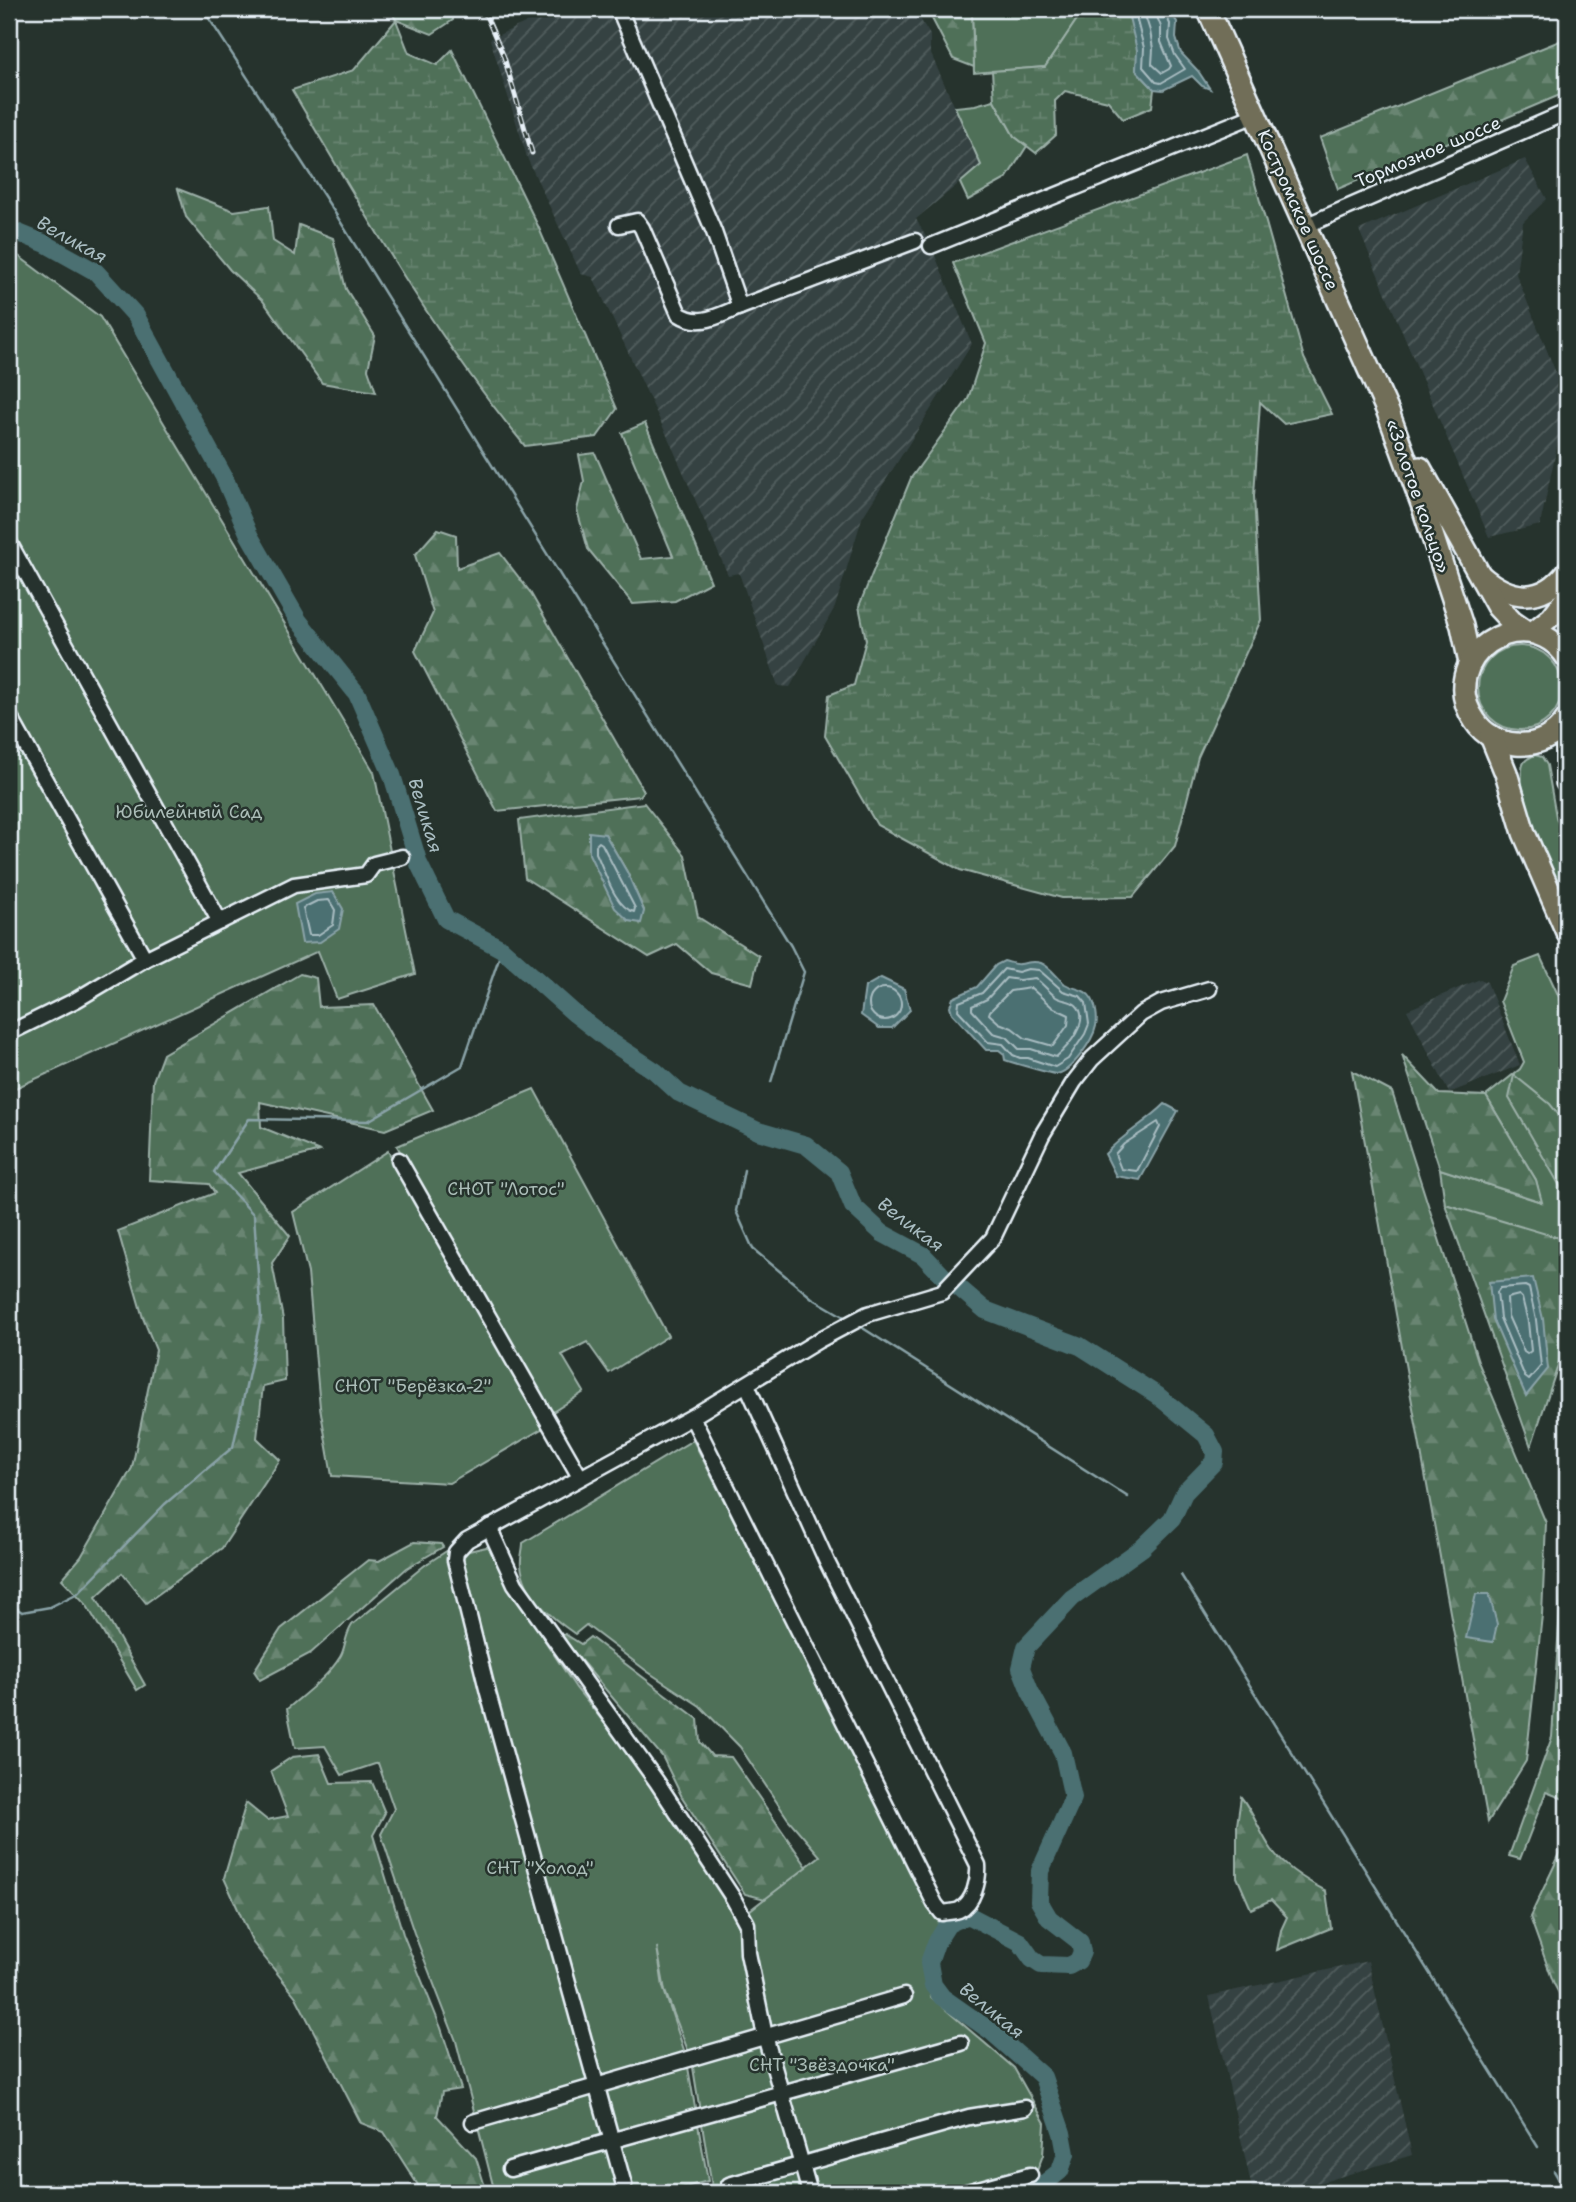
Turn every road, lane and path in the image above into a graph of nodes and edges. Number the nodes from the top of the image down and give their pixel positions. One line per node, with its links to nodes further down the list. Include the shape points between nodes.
1 (619, 9): 9 (street)
2 (1208, 9): 4 (highway, Костромское шоссе)
3 (1567, 112): 6 (street, Тормозное шоссе)
4 (1255, 115): 6 (highway, Костромское шоссе); 8 (street)
5 (618, 225): 9 (street, via 637,221 680,314 689,321 699,323)
6 (1305, 226): 10 (highway, Костромское шоссе)
7 (915, 241): 9 (street)
8 (931, 246)
9 (740, 307)
10 (1388, 412): 13 (highway, «Золотое кольцо»); 17 (highway, «Золотое кольцо», via 1462,626)
11 (9, 542): 24 (street)
12 (1567, 571): 13 (main road, via 1546,589 1522,595 1506,593)
13 (1479, 574): 15 (highway, «Золотое кольцо», via 1504,614)
14 (1567, 596): 15 (main road, via 1551,617)
15 (1528, 632): 16 (highway, «Золотое кольцо», via 1552,641); 17 (highway, via 1492,639)
16 (1567, 657)
17 (1470, 663): 20 (highway, «Золотое кольцо», via 1464,686 1466,703 1477,724)
18 (9, 715): 26 (street)
19 (1567, 719): 20 (highway, via 1535,743 1508,743)
20 (1491, 736): 25 (highway, «Золотое кольцо», via 1524,833)
21 (1567, 736): 22 (highway)
22 (1567, 782)
23 (402, 857): 24 (street, via 374,864 366,874 294,885)
24 (220, 922): 26 (street)
25 (1564, 925)
26 (145, 959): 28 (street)
27 (1209, 989): 30 (street, via 1141,1014 1092,1059 1042,1135 1000,1227 948,1288 867,1314)
28 (9, 1033)
29 (399, 1160): 32 (street)
30 (747, 1385): 31 (street); 31 (street, via 827,1562 978,1865 975,1888 959,1910 942,1913 935,1904)
31 (692, 1417): 32 (street)
32 (580, 1477): 33 (street)
33 (489, 1527): 35 (street, via 515,1584 617,1723 733,1898 747,1924 748,1953); 37 (street, via 461,1545 455,1560)
34 (904, 1996): 35 (street)
35 (765, 2036): 37 (street); 38 (street)
36 (961, 2043): 38 (street)
37 (597, 2087): 40 (street); 41 (street)
38 (782, 2094): 41 (street); 42 (street)
39 (1025, 2108): 42 (street, via 970,2117)
40 (473, 2122)
41 (612, 2139): 43 (street); 45 (street)
42 (803, 2164): 46 (street); 47 (street)
43 (510, 2169)
44 (1030, 2175): 48 (street)
45 (624, 2185)
46 (729, 2185)
47 (810, 2193)
48 (962, 2193)

